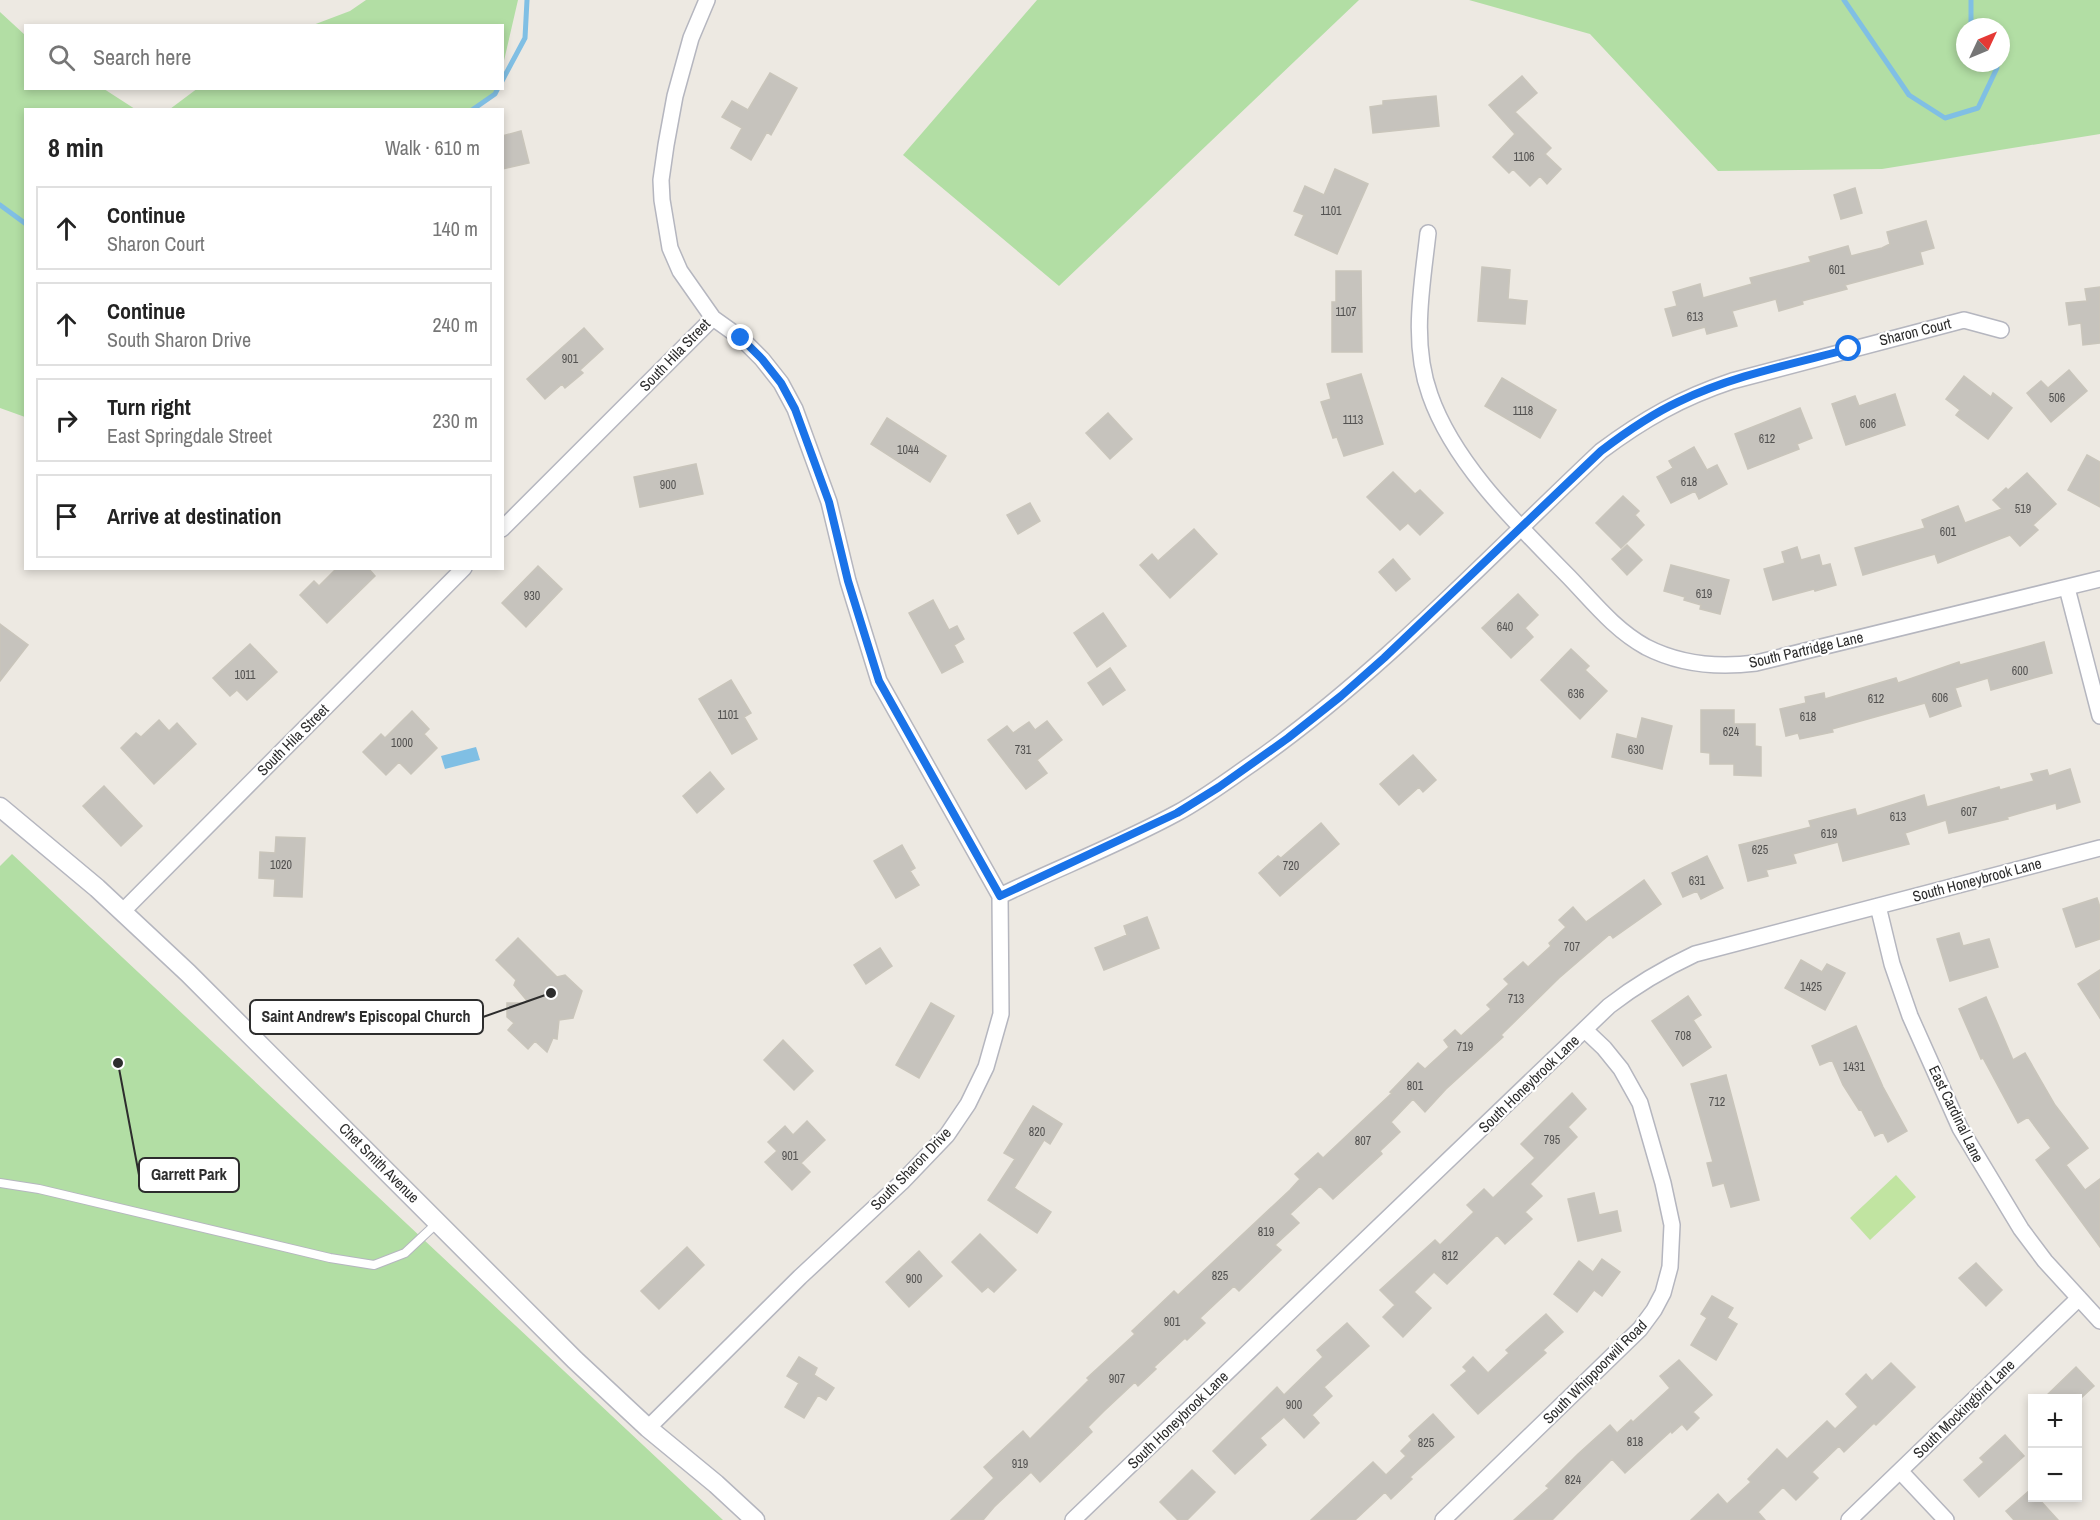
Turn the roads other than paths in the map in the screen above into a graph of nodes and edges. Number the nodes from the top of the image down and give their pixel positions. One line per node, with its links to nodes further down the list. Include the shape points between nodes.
1 (707, 0): 3 (street, South Hila Street, via 691,38 675,96 662,200 670,248 680,271)
2 (1428, 233): 5 (street, South Partridge Lane, via 1418,327 1429,393 1451,440)
3 (713, 318): 6 (street, South Hila Street); 13 (street, via 762,359 795,409 829,502 879,681)
4 (2001, 330): 5 (street, Sharon Court, via 1964,320 1699,392 1635,425 1601,451)
5 (1521, 527): 9 (street, South Partridge Lane, via 1627,634 1664,655 1705,665 1756,663); 13 (street, via 1384,658 1280,744 1177,813)
6 (504, 528)
7 (462, 570): 15 (street, South Hila Street)
8 (2100, 579): 9 (street, South Partridge Lane)
9 (2067, 588): 10 (street)
10 (2100, 716)
11 (0, 807): 15 (street, Chet Smith Avenue)
12 (2100, 848): 14 (street, South Honeybrook Lane)
13 (1000, 896): 21 (street, South Sharon Drive, via 1001,1014 986,1067 953,1127 902,1182)
14 (1878, 906): 16 (street, South Honeybrook Lane, via 1695,954 1634,986); 19 (street, East Cardinal Lane, via 1910,1016 1960,1128 2021,1229)
15 (123, 911): 18 (street, Chet Smith Avenue)
16 (1585, 1030): 24 (street, South Honeybrook Lane); 25 (street, South Whippoorwill Road, via 1621,1069 1645,1116 1672,1225 1670,1267 1663,1293 1633,1338)
17 (0, 1183): 18 (lane, via 374,1265 405,1254)
18 (438, 1222): 21 (street, Chet Smith Avenue)
19 (2079, 1298): 20 (street, East Cardinal Lane); 22 (street, South Mockingbird Lane)
20 (2100, 1321)
21 (648, 1428): 23 (street, Chet Smith Avenue)
22 (1900, 1471): 26 (street, South Mockingbird Lane); 27 (street)
23 (755, 1520)
24 (1072, 1520)
25 (1443, 1520)
26 (1849, 1520)
27 (1946, 1520)

